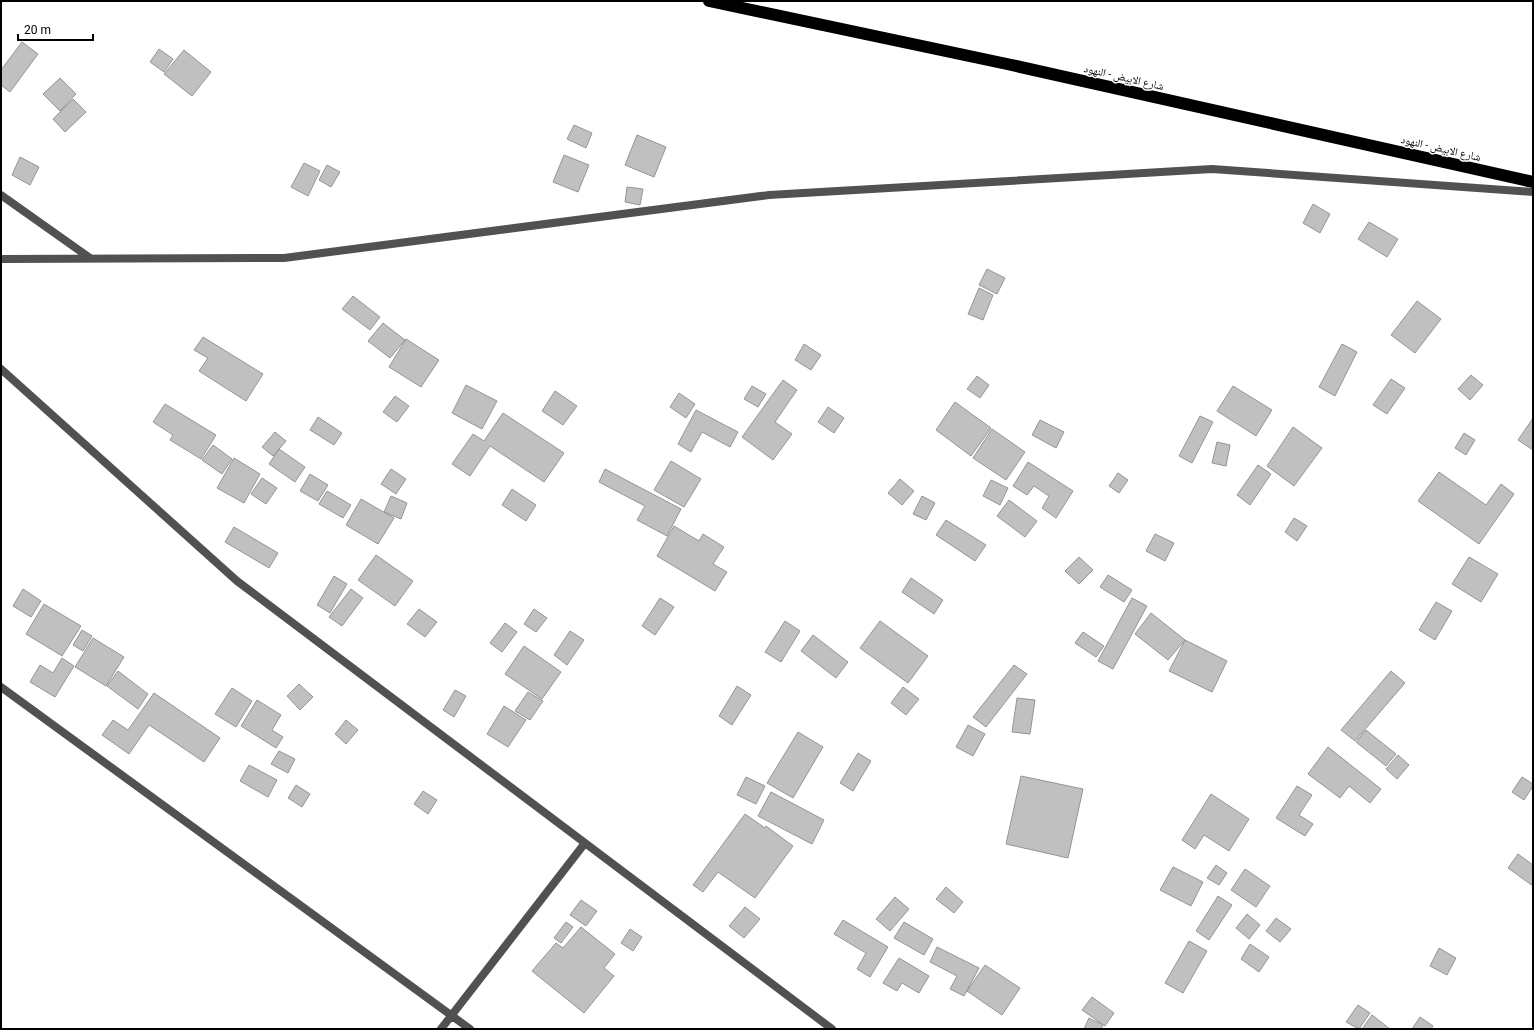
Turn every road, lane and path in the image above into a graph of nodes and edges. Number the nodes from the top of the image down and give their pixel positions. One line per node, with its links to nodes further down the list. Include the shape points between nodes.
1 (709, 1): 2 (highway, شارع الابيض - النهود)
2 (1533, 182)
3 (1533, 192): 5 (street, via 1212,168 769,195 284,258)
4 (1, 195): 5 (street)
5 (90, 258): 6 (street)
6 (1, 259)
7 (1, 369): 9 (street, via 237,581)
8 (1, 687): 10 (street)
9 (585, 843): 10 (street); 13 (street)
10 (452, 1015): 11 (street); 12 (street)
11 (441, 1029)
12 (470, 1029)
13 (832, 1029)

